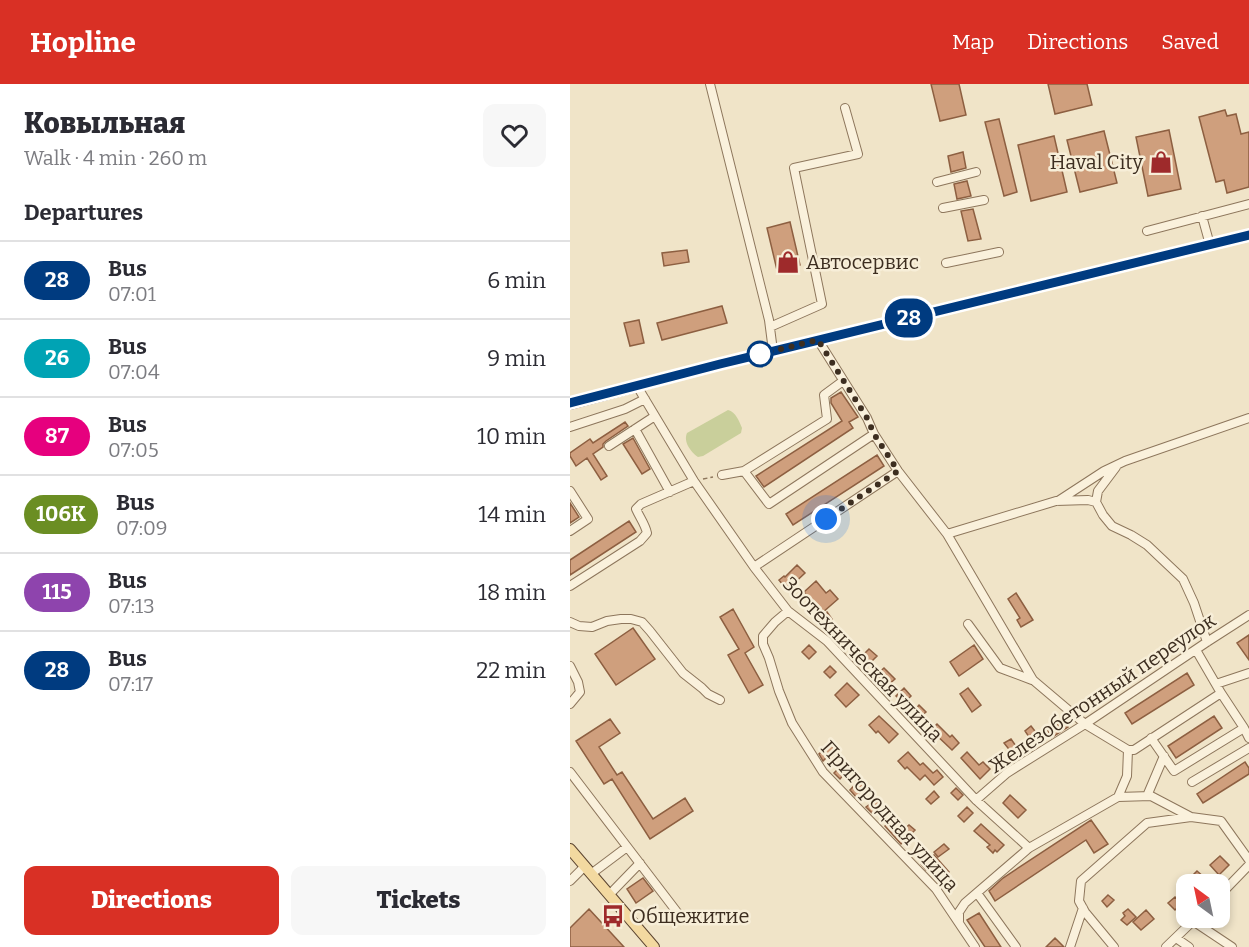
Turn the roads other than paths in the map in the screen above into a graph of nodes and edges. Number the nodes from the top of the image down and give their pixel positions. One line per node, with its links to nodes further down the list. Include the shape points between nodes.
1 (710, 84): 14 (street)
2 (845, 108): 14 (street, via 858,154 794,168 822,304)
3 (976, 172): 4 (street)
4 (937, 182)
5 (984, 200): 7 (street)
6 (1249, 204): 8 (street)
7 (943, 208)
8 (1202, 216): 9 (street); 11 (street)
9 (1146, 231)
10 (1249, 235): 11 (main road)
11 (1210, 245): 15 (main road)
12 (999, 252): 13 (street)
13 (946, 263)
14 (770, 327): 16 (street)
15 (818, 340): 16 (main road); 17 (street)
16 (773, 351): 18 (main road)
17 (843, 381): 25 (street); 28 (street, via 824,395 827,419)
18 (637, 386): 19 (street, Зоотехническая улица); 20 (main road)
19 (645, 399): 21 (street, Зоотехническая улица); 23 (street)
20 (570, 404)
21 (655, 416): 24 (street); 31 (street, Зоотехническая улица)
22 (1249, 418): 27 (street)
23 (570, 427)
24 (635, 429): 26 (street); 33 (street)
25 (874, 434): 28 (street, via 769,504); 29 (street)
26 (609, 446)
27 (1118, 465): 34 (street); 35 (street, via 1098,491)
28 (744, 471): 30 (street)
29 (898, 471): 37 (street); 38 (street)
30 (722, 475)
31 (694, 482): 33 (street); 38 (street, Зоотехническая улица)
32 (570, 491): 36 (street, via 588,519)
33 (670, 492): 39 (street, via 636,509 647,533 640,541)
34 (1056, 501): 35 (street); 37 (street)
35 (1096, 502): 44 (street, via 1112,526 1147,545 1184,579)
36 (570, 531)
37 (947, 534): 48 (street)
38 (754, 567): 40 (street, Зоотехническая улица)
39 (570, 586)
40 (789, 611): 64 (street, Зоотехническая улица, via 827,641); 79 (street, Пригородная улица, via 774,622 763,636 763,644 792,723 824,772 936,889)
41 (1249, 615): 44 (street, Железобетонный переулок)
42 (570, 622): 51 (street, via 592,627 621,619 642,622 682,673)
43 (968, 624): 48 (street, via 1000,668)
44 (1207, 642): 45 (street, Железобетонный переулок)
45 (1196, 650): 49 (street); 53 (street, Железобетонный переулок)
46 (570, 666): 52 (street, via 580,692)
47 (1249, 673): 49 (street)
48 (1033, 680): 53 (street)
49 (1216, 684): 50 (street)
50 (1221, 693): 54 (street); 55 (street)
51 (720, 700)
52 (570, 704)
53 (1085, 724): 58 (street); 64 (street, Железобетонный переулок, via 1007,773)
54 (1244, 728): 56 (street); 59 (street, via 1174,771)
55 (1151, 738): 58 (street); 59 (street)
56 (1249, 738)
57 (1249, 748): 61 (street)
58 (1128, 750): 63 (street, via 1127,776)
59 (1164, 756): 62 (street)
60 (570, 772): 66 (street)
61 (1192, 782)
62 (1147, 796): 63 (street); 65 (street)
63 (1118, 797): 67 (street)
64 (976, 800): 67 (street, Зоотехническая улица)
65 (1191, 817): 69 (street, via 1221,821); 77 (street, via 1148,823 1081,881 1079,901)
66 (627, 847): 70 (street); 72 (street)
67 (1029, 848): 75 (street)
68 (570, 849): 72 (main road)
69 (1249, 860)
70 (640, 863): 76 (street); 78 (street)
71 (1249, 865): 74 (street)
72 (588, 870): 73 (street); 76 (main road)
73 (571, 877)
74 (1230, 885)
75 (977, 893): 79 (street, via 959,912); 85 (street)
76 (609, 895): 83 (main road)
77 (1083, 908): 86 (street); 87 (street)
78 (680, 916)
79 (959, 921): 84 (street, Пригородная улица)
80 (1187, 928): 82 (street)
81 (1206, 928): 90 (street)
82 (1176, 938): 88 (street); 89 (street)
83 (654, 947)
84 (975, 947)
85 (1016, 947)
86 (1070, 947)
87 (1114, 947)
88 (1167, 947)
89 (1189, 947)
90 (1232, 947)

